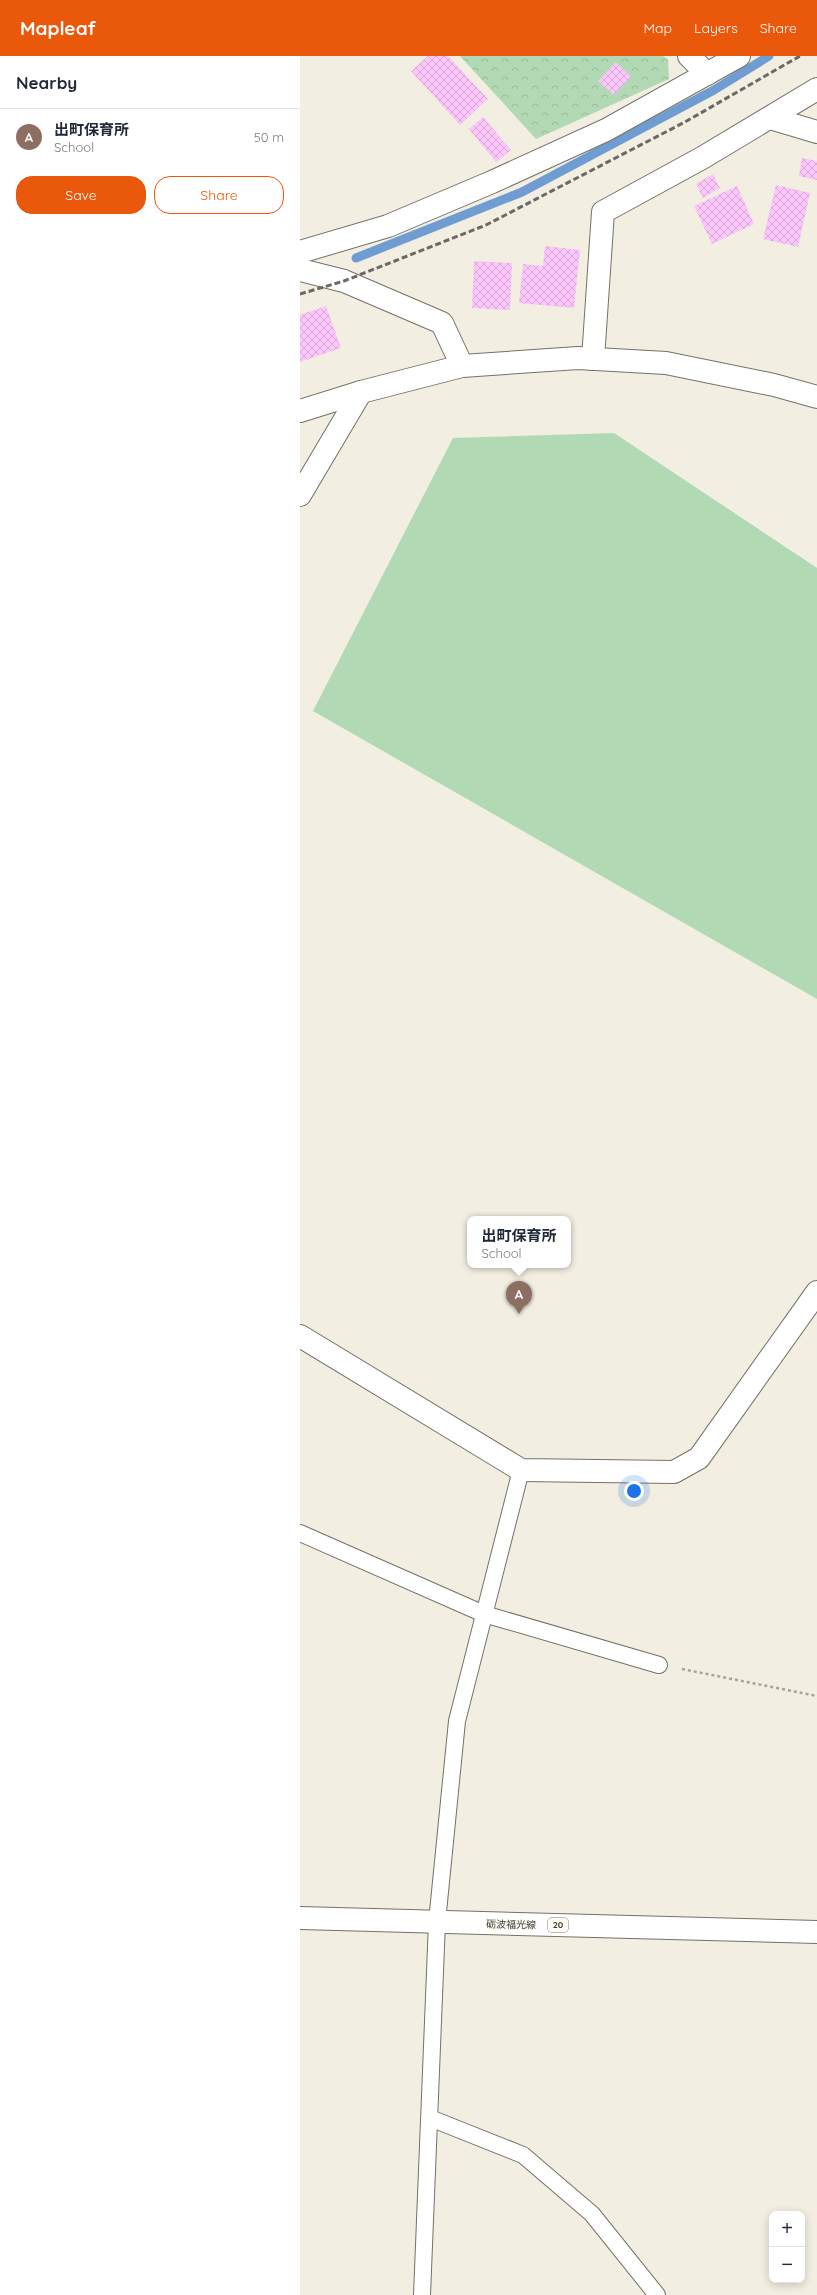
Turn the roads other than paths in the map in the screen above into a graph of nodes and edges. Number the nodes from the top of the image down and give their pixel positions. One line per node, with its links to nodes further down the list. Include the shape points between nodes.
1 (689, 56): 3 (street)
2 (739, 56): 3 (street)
3 (707, 74): 7 (street, via 606,130 492,182 388,226)
4 (817, 90): 5 (street)
5 (770, 118): 6 (street); 9 (street, via 603,212)
6 (817, 132)
7 (300, 252)
8 (300, 270): 10 (street, via 344,281 442,323)
9 (594, 359): 10 (street); 12 (street, via 666,363 774,385)
10 (462, 366): 11 (street)
11 (361, 392): 13 (street); 14 (street)
12 (817, 397)
13 (300, 411)
14 (300, 495)
15 (817, 1292): 17 (street, via 699,1458 674,1472)
16 (300, 1336): 17 (street)
17 (521, 1470): 19 (lane)
18 (300, 1533): 19 (lane)
19 (484, 1614): 20 (lane); 22 (lane, via 457,1721)
20 (659, 1664)
21 (300, 1918): 22 (street, 砺波福光線 / 20)
22 (437, 1922): 23 (street, 砺波福光線 / 20); 24 (lane)
23 (817, 1932)
24 (430, 2118): 25 (lane); 26 (lane, via 523,2155 592,2214)
25 (422, 2295)
26 (657, 2295)

